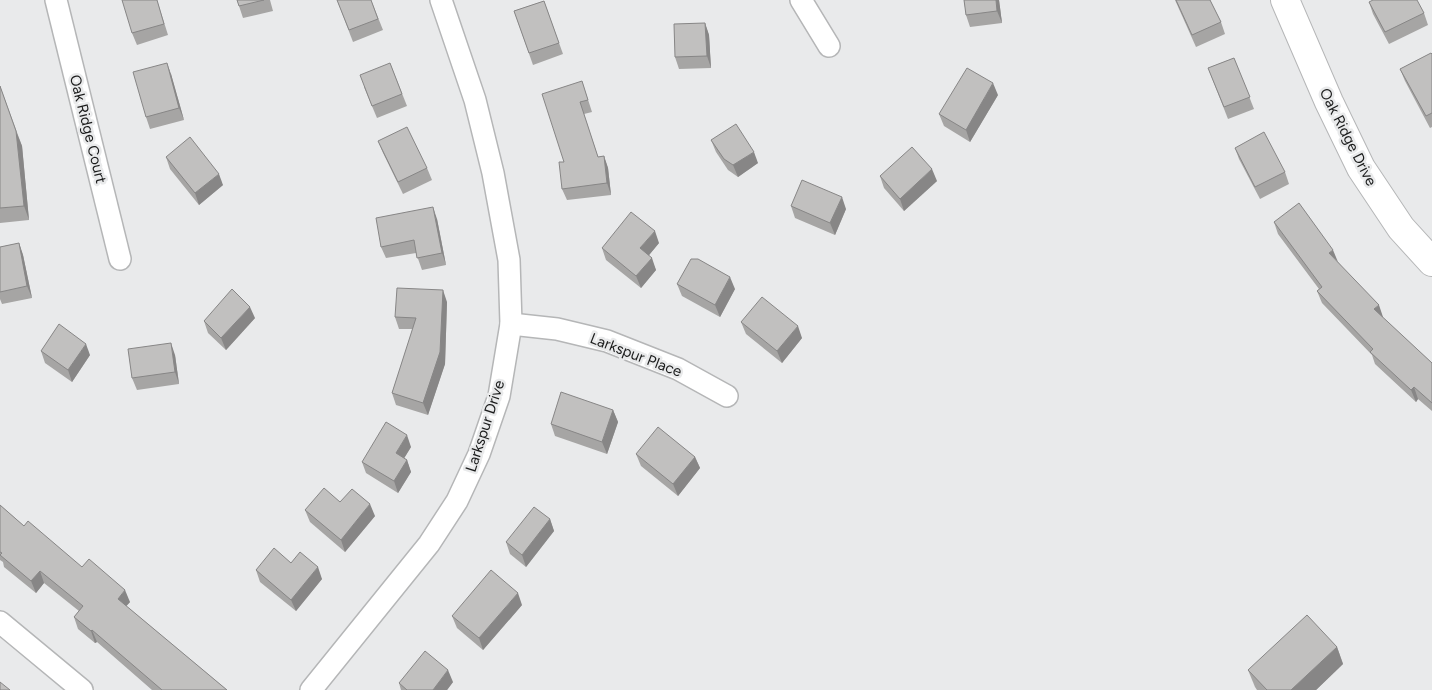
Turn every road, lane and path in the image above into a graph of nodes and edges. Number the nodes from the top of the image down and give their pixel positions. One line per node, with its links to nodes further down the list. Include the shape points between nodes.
1 (56, 0): 6 (street, Oak Ridge Court)
2 (441, 0): 8 (street, Larkspur Drive, via 475,100 493,173 509,260)
3 (801, 0): 5 (street)
4 (1285, 0): 7 (street, Oak Ridge Drive, via 1361,168 1401,228)
5 (829, 46)
6 (120, 259)
7 (1432, 262)
8 (512, 324): 9 (street, Larkspur Place, via 557,329 607,341 678,369); 12 (street, Larkspur Drive, via 499,396 480,454 457,501 429,544)
9 (727, 396)
10 (0, 622): 11 (street)
11 (82, 690)
12 (311, 690)

